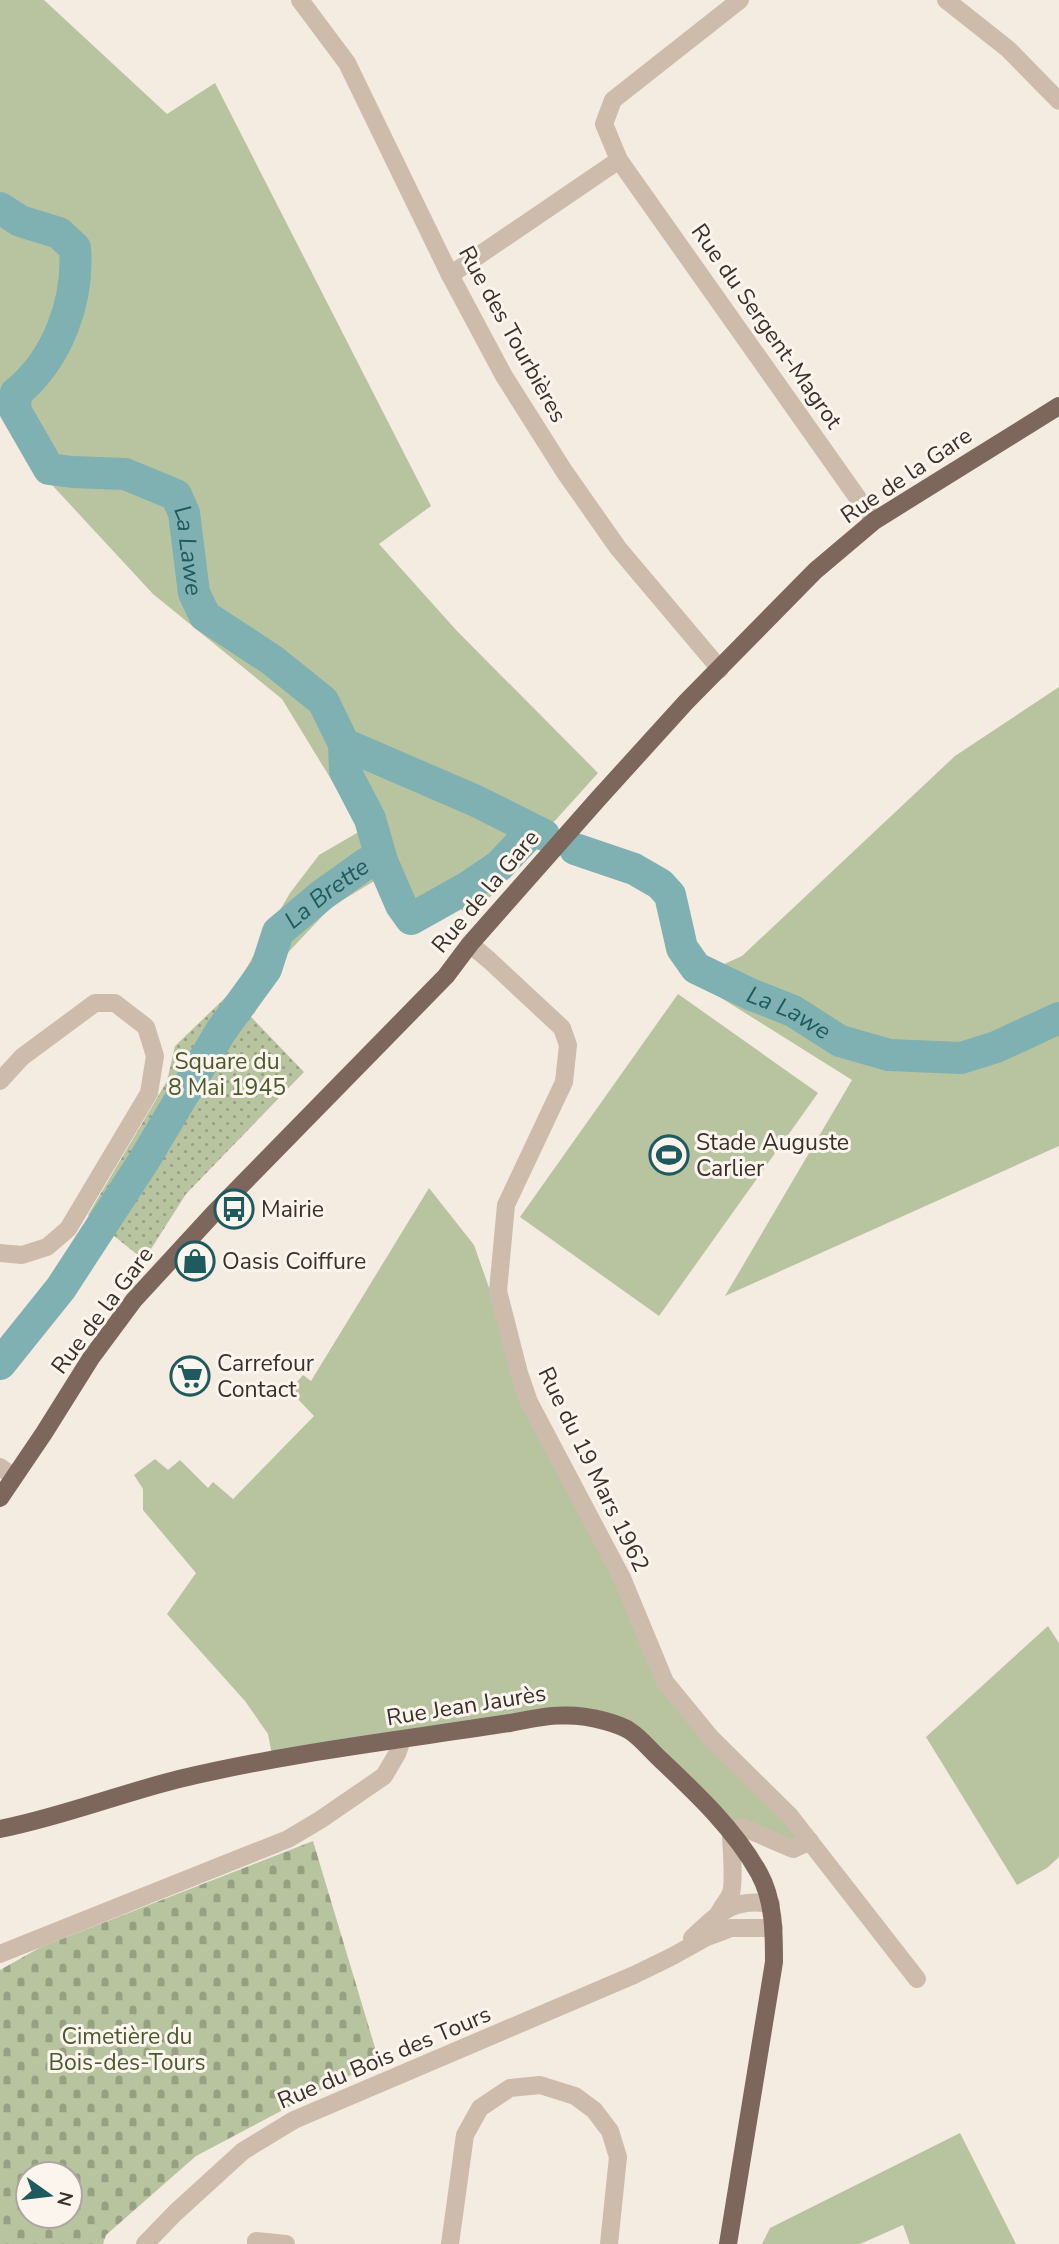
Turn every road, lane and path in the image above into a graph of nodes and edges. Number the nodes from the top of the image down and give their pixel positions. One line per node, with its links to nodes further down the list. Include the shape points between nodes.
1 (300, 0): 6 (street, Rue des Tourbières, via 347,63)
2 (740, 0): 5 (street, Rue du Sergent-Magrot, via 613,100 604,124)
3 (946, 0): 4 (street, via 1008,49)
4 (1059, 101)
5 (620, 160): 6 (street); 8 (street, Rue du Sergent-Magrot)
6 (450, 275): 9 (street, Rue des Tourbières, via 504,376 564,471 618,548)
7 (1059, 406): 8 (main road, Rue de la Gare)
8 (874, 521): 9 (main road, Rue de la Gare, via 816,570)
9 (720, 669): 10 (main road, Rue de la Gare)
10 (470, 944): 13 (main road, Rue de la Gare, via 446,976 134,1300); 18 (street, Rue du 19 Mars 1962, via 562,1028 568,1045 564,1082 506,1205 498,1291 529,1402 622,1578 665,1682 710,1738)
11 (0, 1081): 12 (street, via 22,1057 95,1003 115,1003 146,1027 155,1056 149,1093 68,1229 47,1247 22,1255)
12 (0, 1254)
13 (7, 1472): 14 (main road, Rue de la Gare)
14 (0, 1498)
15 (401, 1740): 16 (main road, Rue Jean Jaurès, via 216,1771); 17 (main road, Rue Jean Jaurès, via 551,1714 605,1721 629,1730); 22 (street, via 384,1776 288,1839)
16 (0, 1829)
17 (731, 1833): 18 (street, via 743,1827 793,1849); 19 (main road, Rue Jean Jaurès, via 760,1874); 20 (street, via 732,1891)
18 (810, 1841): 24 (street, Rue du 19 Mars 1962)
19 (771, 1904): 20 (street, via 740,1903); 21 (main road, Rue Jean Jaurès)
20 (719, 1913): 23 (street)
21 (774, 1928): 23 (street, via 731,1928); 30 (main road, Rue Jean Jaurès, via 774,1962)
22 (0, 1954)
23 (671, 1957): 25 (street, Rue du Bois des Tours, via 294,2120 243,2151)
24 (917, 1979)
25 (145, 2244)
26 (256, 2244): 27 (street)
27 (286, 2244)
28 (450, 2244): 29 (street, via 465,2135 480,2108 510,2088 540,2085 575,2096 594,2110 610,2131 618,2157)
29 (609, 2244)
30 (728, 2244)

